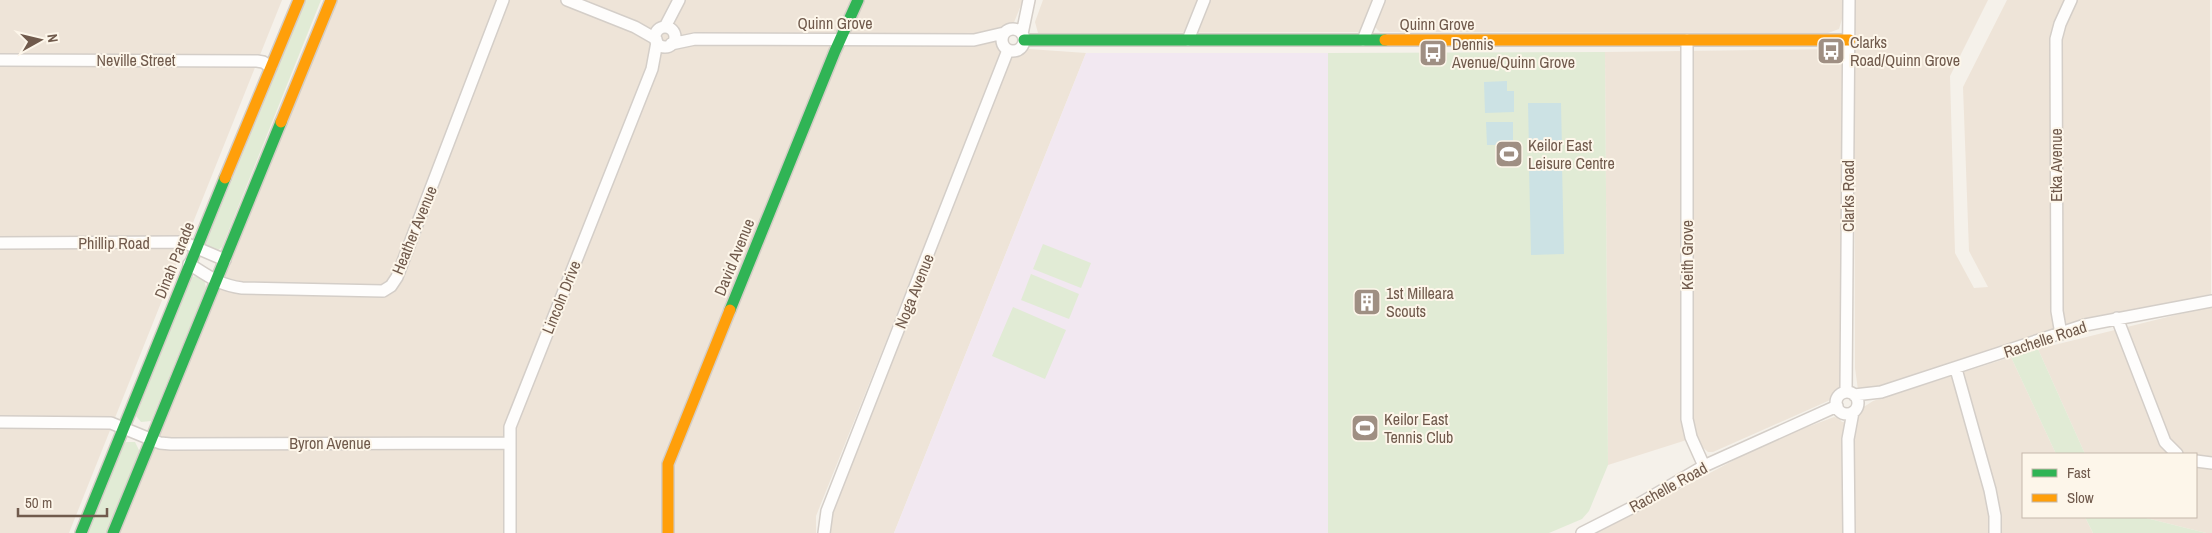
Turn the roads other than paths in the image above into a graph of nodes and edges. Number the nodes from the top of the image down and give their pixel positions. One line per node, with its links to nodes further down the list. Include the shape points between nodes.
1 (299, 0): 22 (street, Dinah Parade)
2 (331, 0): 25 (street)
3 (567, 0): 13 (street, Quinn Grove)
4 (858, 0): 14 (street, David Avenue)
5 (1029, 0): 12 (street)
6 (1204, 0): 16 (street)
7 (1379, 0): 17 (street)
8 (1849, 0): 19 (street, Clarks Road)
9 (2071, 0): 30 (street, Etka Avenue, via 2056,39 2057,311)
10 (504, 2): 27 (street, Heather Avenue, via 391,286 383,291 252,288)
11 (678, 3): 13 (street, Lincoln Drive)
12 (1016, 34): 15 (street, Quinn Grove); 16 (street, Quinn Grove); 20 (street, Noga Avenue, via 1002,39); 20 (street, via 1019,50)
13 (666, 36): 14 (street, Quinn Grove); 38 (street, Lincoln Drive, via 515,412 510,427)
14 (839, 40): 15 (street, Quinn Grove); 46 (street, David Avenue, via 668,464)
15 (974, 40): 20 (street, Quinn Grove)
16 (1188, 40): 17 (street, Quinn Grove)
17 (1363, 40): 18 (street, Quinn Grove)
18 (1687, 40): 19 (street, Quinn Grove); 42 (street, Keith Grove, via 1687,419)
19 (1850, 40): 32 (street, Clarks Road)
20 (1005, 48): 47 (street, Noga Avenue, via 827,511)
21 (0, 60): 22 (street, Neville Street, via 258,61)
22 (271, 67): 24 (street, Dinah Parade)
23 (0, 243): 24 (street, Phillip Road, via 183,242)
24 (196, 247): 25 (street, Phillip Road); 26 (street, Dinah Parade)
25 (225, 260): 27 (street)
26 (189, 264): 27 (street, Heather Avenue); 35 (street, Dinah Parade)
27 (217, 282): 37 (street)
28 (2212, 301): 29 (street, Rachelle Road)
29 (2117, 318): 30 (street, Rachelle Road); 39 (street, via 2166,442)
30 (2061, 334): 31 (street, Rachelle Road)
31 (1956, 369): 32 (street, Rachelle Road); 50 (street, via 1990,490 1996,516)
32 (1853, 401): 33 (street, via 1847,414); 33 (street, via 1837,399); 36 (street, Clarks Road)
33 (1838, 409): 36 (street, Clarks Road); 42 (street, Rachelle Road)
34 (0, 422): 35 (street, Byron Avenue, via 112,423)
35 (124, 428): 37 (street, Byron Avenue); 43 (street, Dinah Parade)
36 (1848, 439): 49 (street, Clarks Road)
37 (152, 440): 38 (street, Byron Avenue, via 171,444); 44 (street)
38 (510, 443): 45 (street, Lincoln Drive)
39 (2176, 453)
40 (2197, 461): 41 (street)
41 (2212, 463)
42 (1704, 466): 48 (street, Rachelle Road)
43 (81, 533)
44 (113, 533)
45 (510, 533)
46 (668, 533)
47 (824, 533)
48 (1582, 533)
49 (1849, 533)
50 (1995, 533)

